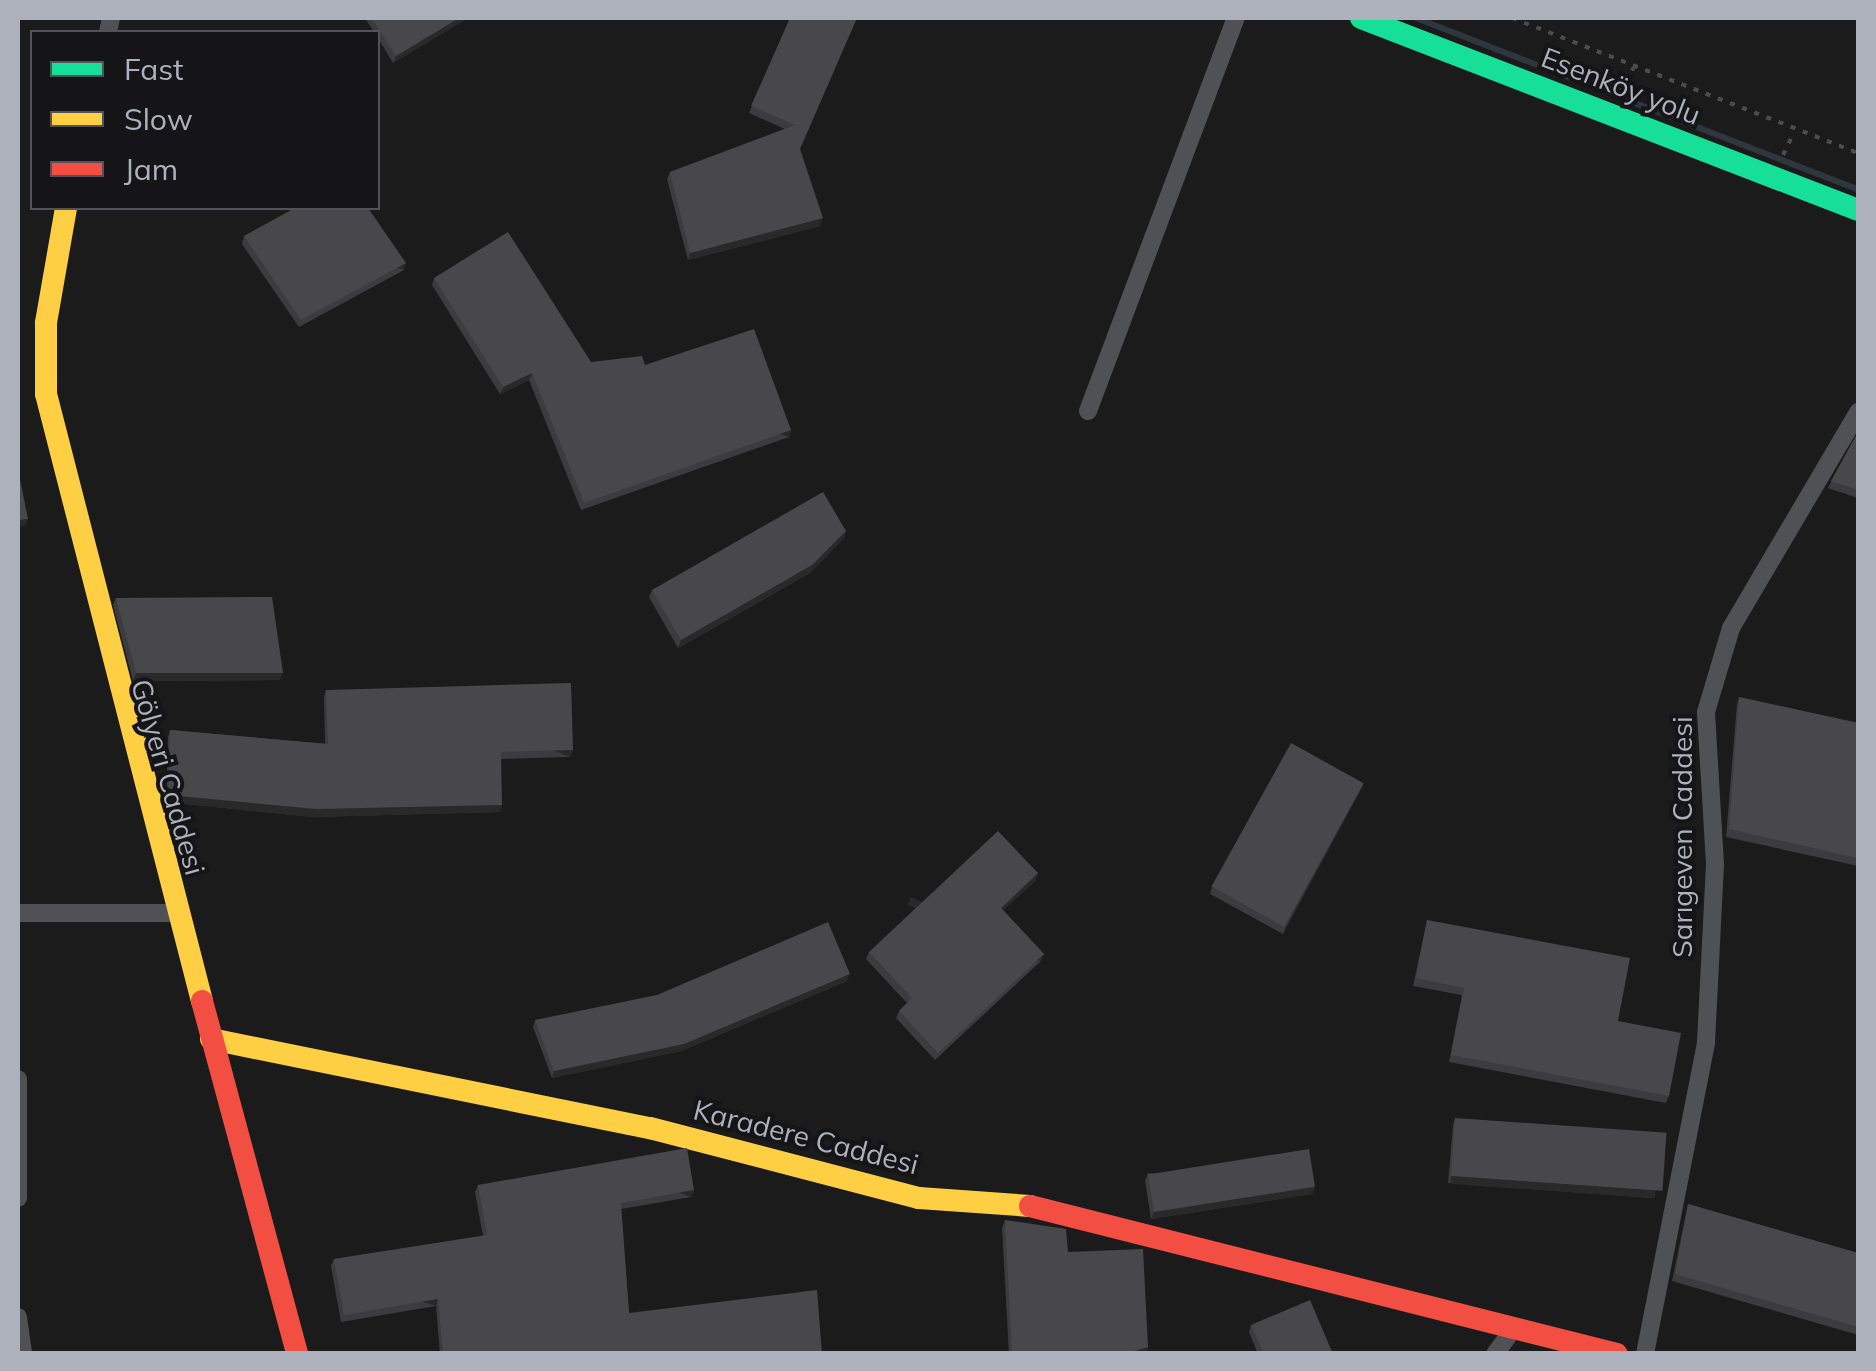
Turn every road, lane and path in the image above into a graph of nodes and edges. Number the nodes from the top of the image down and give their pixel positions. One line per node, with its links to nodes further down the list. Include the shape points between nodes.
1 (1236, 18): 11 (street)
2 (1361, 18): 10 (street, Esenköy yolu)
3 (1512, 18): 4 (path)
4 (1634, 67): 5 (path); 6 (path)
5 (1623, 86)
6 (1794, 130): 7 (path); 8 (path)
7 (1786, 149)
8 (1858, 153)
9 (66, 210): 13 (street, Gölyeri Caddesi, via 46,323 46,394 100,644)
10 (1858, 210)
11 (1088, 411)
12 (1858, 412): 24 (street, Sarıgeven Caddesi, via 1731,628 1706,712 1714,864 1706,1042)
13 (174, 912): 14 (street); 15 (street, Gölyeri Caddesi)
14 (18, 914)
15 (210, 1039): 19 (street, Karadere Caddesi, via 650,1128 919,1198 997,1198); 21 (street, Gölyeri Caddesi)
16 (18, 1079): 17 (street)
17 (18, 1198)
18 (18, 1317): 20 (street)
19 (1514, 1329): 22 (street); 23 (street, Karadere Caddesi)
20 (23, 1354)
21 (297, 1354)
22 (1495, 1354)
23 (1616, 1354)
24 (1644, 1354)

